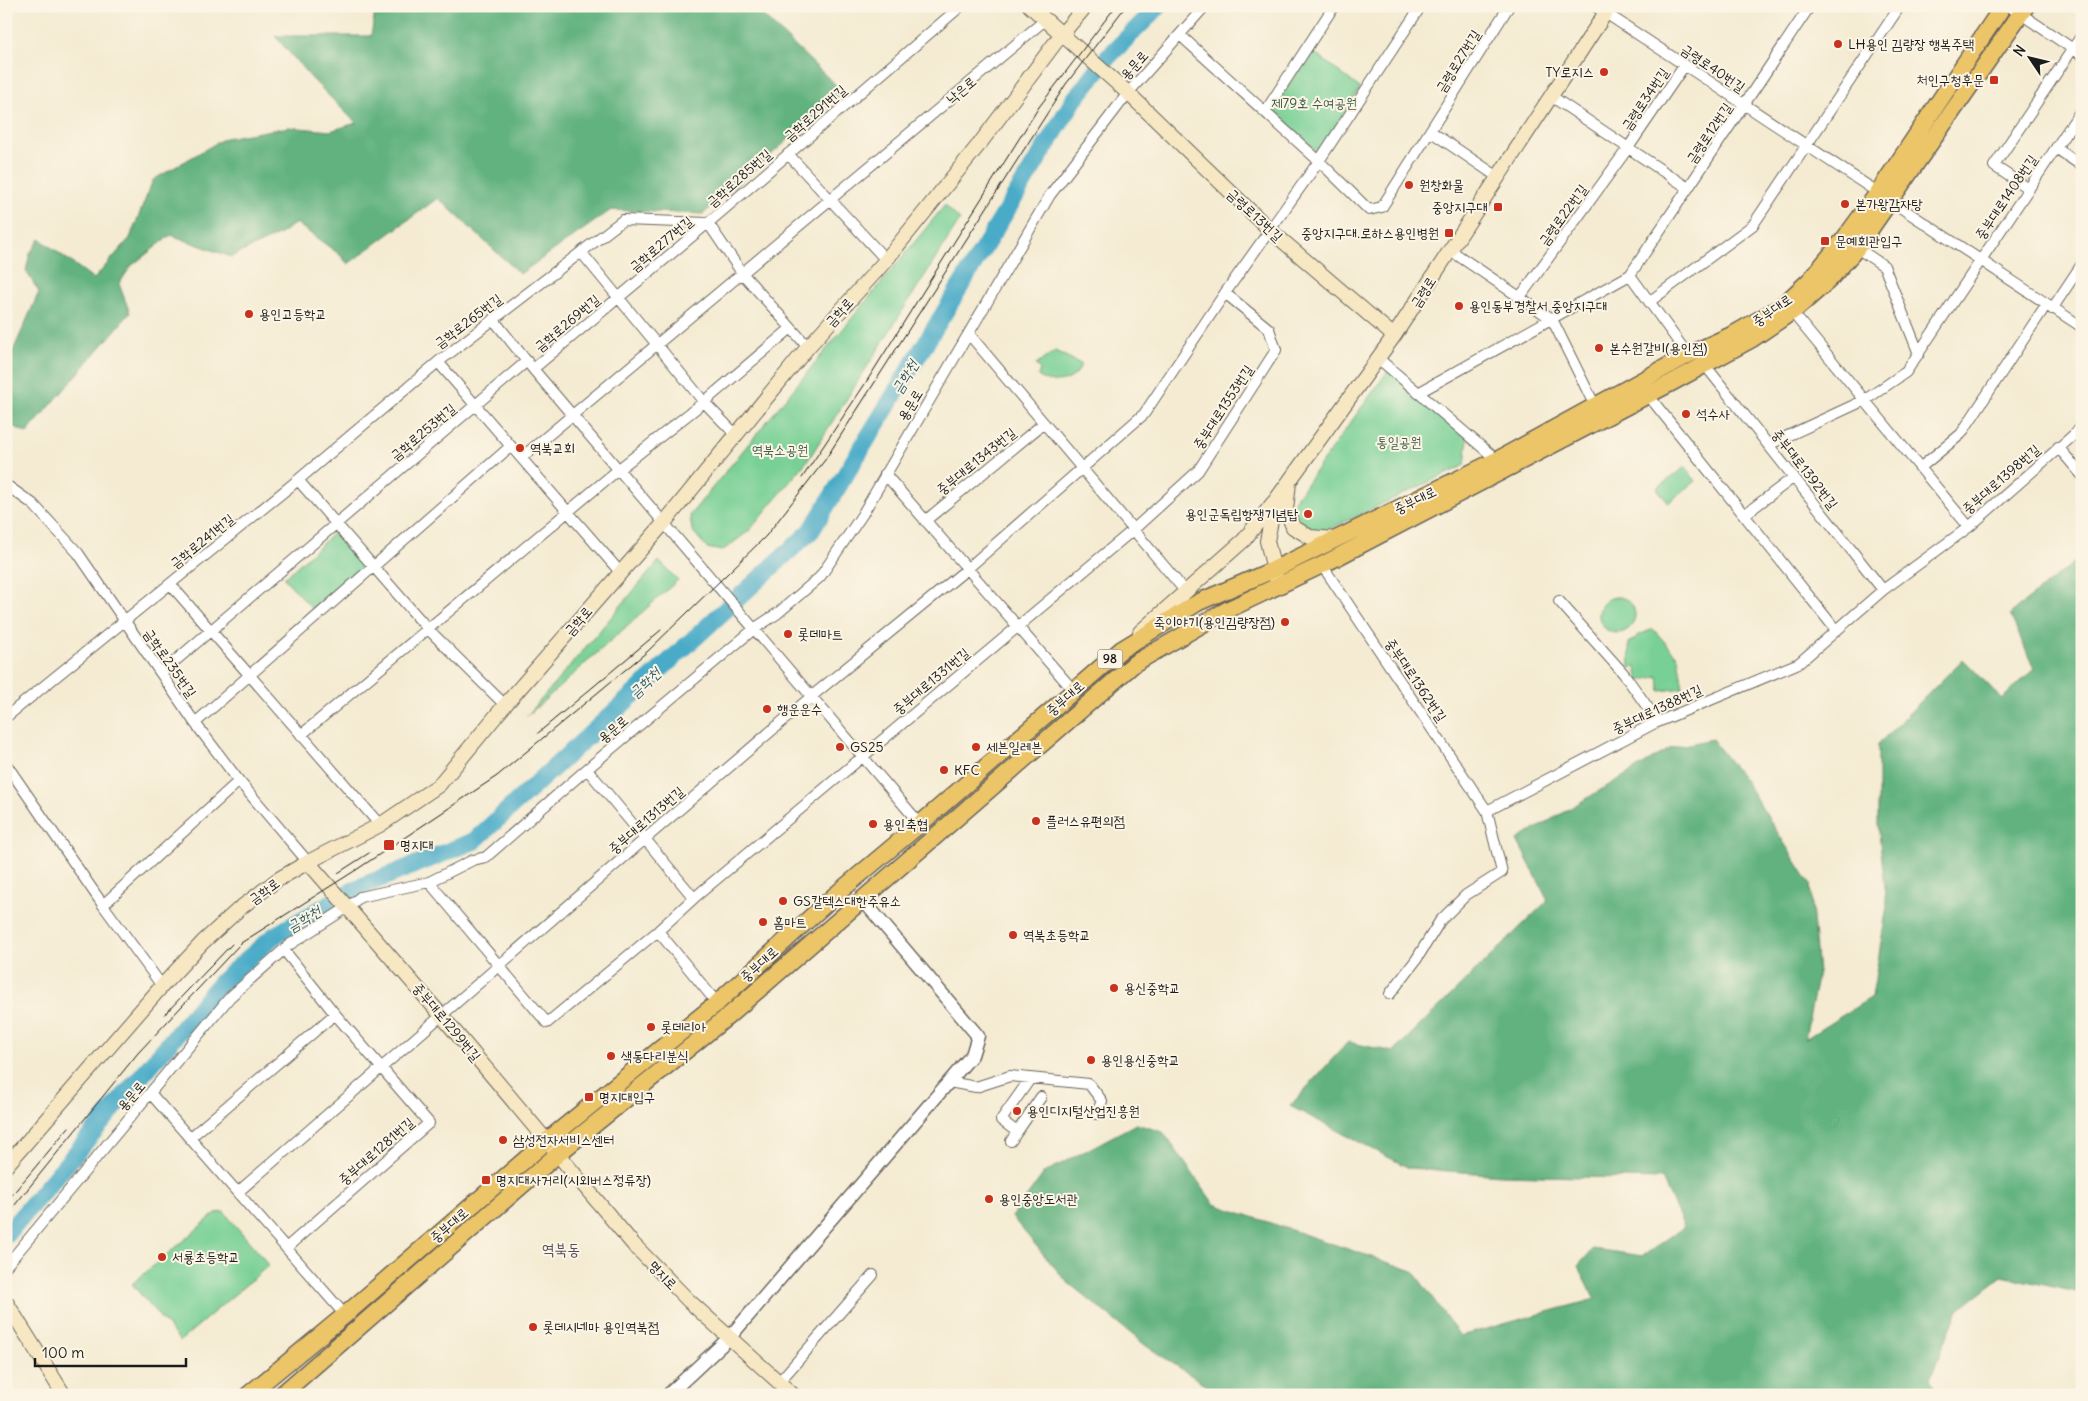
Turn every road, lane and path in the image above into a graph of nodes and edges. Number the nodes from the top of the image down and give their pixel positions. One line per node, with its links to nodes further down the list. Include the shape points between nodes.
1 (961, 6): 29 (street, 금학로291번길)
2 (1030, 6): 13 (main road)
3 (1086, 6): 14 (main road, 금학로)
4 (1205, 6): 15 (street, 용문로)
5 (1334, 6): 24 (street)
6 (1421, 6): 30 (street)
7 (1509, 6): 25 (street, 금령로27번길)
8 (1810, 6): 22 (street, 금령로12번길)
9 (1900, 6): 26 (street)
10 (2003, 6): 35 (main road, 중부대로 / 98)
11 (1604, 9): 19 (street, 금령로40번길); 21 (main road, 금령로)
12 (2019, 9): 17 (street); 35 (main road, 중부대로 / 98)
13 (1045, 20): 14 (main road); 36 (street, 낙은로)
14 (1061, 35): 20 (main road, 금령로13번길); 42 (main road, 금학로, via 981,142)
15 (1180, 35): 20 (street, 용문로); 24 (street, 금령로27번길)
16 (2082, 35): 17 (street)
17 (2072, 48): 18 (street); 34 (street, via 1994,166)
18 (2082, 55)
19 (1684, 66): 22 (street, 금령로40번길); 27 (street, 금령로34번길)
20 (1125, 90): 38 (main road, 금령로13번길); 57 (street, 용문로, via 1050,195)
21 (1551, 96): 27 (street, 금령로34번길); 32 (main road, 금령로)
22 (1744, 105): 26 (street, 금령로40번길); 33 (street, 금령로12번길)
23 (2082, 109): 28 (street, 중부대로1408번길)
24 (1265, 112): 30 (street, 금령로27번길)
25 (1430, 131): 30 (street, 금령로27번길, via 1382,207 1369,210); 32 (street)
26 (1806, 146): 35 (street, 금령로40번길); 50 (street, via 1753,225)
27 (1628, 148): 33 (street, 금령로34번길); 48 (street, 금령로22번길)
28 (2056, 148): 31 (street, 중부대로1408번길); 34 (street, 중부대로1408번길)
29 (788, 154): 36 (street, 금학로291번길); 37 (street, 금학로285번길)
30 (1319, 161): 38 (street)
31 (2082, 166)
32 (1498, 176): 40 (main road, 금령로)
33 (1688, 188): 46 (street, 금령로12번길)
34 (2029, 189): 43 (street, 중부대로1408번길)
35 (1884, 198): 39 (main road, 중부대로 / 98); 43 (street, 중부대로1408번길); 62 (main road, 중부대로 / 98, via 1810,280 1781,307)
36 (829, 200): 42 (street, 금학로291번길); 45 (street)
37 (708, 223): 41 (street, 금학로277번길, via 623,220); 45 (street, 금학로285번길); 49 (street, 금학로277번길)
38 (1271, 231): 47 (street); 58 (main road, 금령로13번길)
39 (1857, 248): 52 (main road, 중부대로 / 98, via 1829,280); 61 (street, via 1884,266)
40 (1450, 250): 48 (street); 58 (main road, 금령로)
41 (581, 252): 49 (street); 54 (street, 금학로265번길)
42 (886, 260): 60 (main road, 금학로)
43 (1980, 262): 51 (street, 중부대로1408번길); 61 (street)
44 (2082, 264): 51 (street)
45 (742, 273): 56 (street, 금학로285번길); 59 (street)
46 (1630, 275): 50 (street); 53 (street, 금령로12번길)
47 (1225, 293): 83 (street, via 1144,414); 98 (street, 중부대로1353번길, via 1268,329 1276,350 1198,471)
48 (1520, 297): 53 (street)
49 (618, 298): 59 (street); 65 (street, 금학로269번길)
50 (1650, 302): 62 (street)
51 (2049, 307): 55 (street, 중부대로1408번길); 82 (street, via 1961,434)
52 (1792, 312): 66 (main road, 중부대로 / 98); 69 (street, 중부대로1398번길)
53 (1552, 319): 67 (street, 금령로12번길); 72 (street)
54 (493, 320): 64 (street, 금학로265번길); 65 (street, 금학로269번길)
55 (2082, 327)
56 (790, 329): 60 (street, 금학로285번길); 70 (street)
57 (969, 334): 74 (street); 85 (street, 용문로)
58 (1394, 336): 63 (main road, 금령로)
59 (656, 344): 70 (street); 73 (street)
60 (808, 347): 76 (main road, 금학로)
61 (1919, 354): 69 (street, via 1906,372)
62 (1688, 355): 72 (main road, 중부대로 / 98)
63 (1378, 359): 67 (street); 89 (main road, 금령로)
64 (438, 362): 71 (street, 금학로265번길); 88 (street)
65 (530, 365): 71 (street, 금학로253번길); 73 (street, 금학로269번길)
66 (1705, 365): 68 (main road, 중부대로 / 98); 77 (street, 중부대로1392번길)
67 (1418, 393): 81 (street)
68 (1648, 395): 93 (street); 100 (main road, 중부대로 / 98)
69 (1865, 400): 77 (street); 82 (street, 중부대로1398번길)
70 (704, 402): 76 (street); 84 (street)
71 (475, 405): 78 (street, 금학로265번길); 96 (street, 금학로253번길)
72 (1595, 406): 81 (main road, 중부대로 / 98)
73 (573, 414): 80 (street); 84 (street, 금학로269번길)
74 (1044, 423): 83 (street); 94 (street, 중부대로1343번길)
75 (2082, 424): 79 (street)
76 (735, 434): 95 (main road, 금학로)
77 (1768, 445): 87 (street, 중부대로1392번길)
78 (511, 446): 80 (street, 금학로265번길); 101 (street)
79 (2058, 447): 86 (street, 중부대로1398번길); 97 (street, 중부대로1398번길)
80 (521, 458): 92 (street, 금학로265번길)
81 (1497, 460): 99 (main road, 중부대로 / 98)
82 (1921, 467): 97 (street, 중부대로1398번길)
83 (1082, 468): 98 (street); 102 (street)
84 (619, 469): 92 (street); 95 (street, 금학로269번길)
85 (885, 474): 94 (street); 112 (street, 용문로, via 820,577)
86 (2082, 475)
87 (1794, 477): 93 (street); 106 (street, 중부대로1392번길)
88 (298, 480): 96 (street); 105 (street, 금학로241번길)
89 (1290, 481): 91 (main road, 금령로); 99 (main road, via 1286,509 1293,527 1310,537)
90 (6, 486): 109 (street, 금학로235번길, via 32,504 78,553)
91 (1275, 501): 104 (main road, 금령로, via 1267,541); 107 (main road, via 1244,540)
92 (569, 512): 103 (street, 금학로265번길); 111 (street)
93 (1744, 515): 113 (street)
94 (925, 521): 102 (street)
95 (664, 523): 103 (main road, 금학로); 112 (street, 금학로269번길)
96 (336, 524): 101 (street); 114 (street)
97 (1969, 527): 106 (street, 중부대로1388번길)
98 (1133, 530): 107 (street); 110 (street)
99 (1336, 539): 104 (main road, 중부대로 / 98)
100 (1322, 565): 104 (main road, 중부대로 / 98); 129 (street, 중부대로1362번길)
101 (374, 567): 111 (street); 117 (street)
102 (967, 569): 110 (street); 119 (street)
103 (620, 572): 120 (main road, 금학로)
104 (1276, 578): 115 (main road, 중부대로 / 98, via 1199,602); 136 (main road, 중부대로 / 98, via 1135,663)
105 (171, 585): 109 (street); 114 (street, 금학로241번길)
106 (1883, 590): 113 (street, 중부대로1388번길)
107 (1185, 591): 115 (main road)
108 (1559, 601): 122 (street, via 1624,674)
109 (126, 622): 116 (street, 금학로235번길); 121 (street)
110 (1018, 627): 118 (street); 125 (street, 중부대로1331번길)
111 (428, 629): 120 (street); 124 (street)
112 (754, 629): 119 (street); 127 (street, 용문로)
113 (1836, 630): 122 (street, 중부대로1388번길, via 1799,663)
114 (210, 631): 116 (street); 117 (street, 금학로241번길)
115 (1122, 649): 118 (main road, 중부대로 / 98)
116 (161, 673): 123 (street, 금학로235번길)
117 (249, 676): 123 (street); 124 (street, 금학로241번길)
118 (1074, 691): 130 (main road, 중부대로 / 98)
119 (812, 696): 125 (street); 132 (street, 중부대로1313번길)
120 (505, 705): 131 (main road, 금학로, via 439,785)
121 (6, 717)
122 (1658, 722): 129 (street, 중부대로1388번길)
123 (195, 723): 128 (street, 금학로235번길)
124 (301, 735): 131 (street, 금학로241번길)
125 (862, 757): 130 (street); 135 (street)
126 (6, 764): 137 (street)
127 (587, 769): 132 (street); 134 (street, 용문로, via 486,857)
128 (239, 781): 133 (street, 금학로235번길); 137 (street)
129 (1487, 810): 143 (street, via 1502,872 1466,894 1440,921)
130 (920, 824): 144 (main road, 중부대로 / 98, via 833,897)
131 (380, 825): 133 (main road, 금학로)
132 (645, 839): 135 (street); 141 (street, 중부대로1313번길)
133 (312, 866): 138 (main road, 중부대로1299번길); 142 (main road, 금학로, via 277,880 239,908)
134 (429, 882): 138 (street, 용문로, via 360,897); 141 (street)
135 (694, 898): 139 (street)
136 (862, 900): 149 (street, via 978,1036 972,1055); 155 (main road, 중부대로 / 98, via 727,1016)
137 (103, 905): 142 (street)
138 (347, 906): 140 (street, 용문로); 146 (main road, 중부대로1299번길)
139 (658, 931): 141 (street, via 548,1023); 144 (street)
140 (284, 950): 145 (street); 150 (street, 용문로, via 230,996)
141 (499, 966): 146 (street, 중부대로1313번길)
142 (162, 986): 156 (main road, 금학로)
143 (1390, 994)
144 (716, 1003): 154 (main road, 중부대로 / 98)
145 (335, 1014): 147 (street); 153 (street)
146 (441, 1015): 147 (street); 154 (main road, 중부대로1299번길)
147 (381, 1067): 157 (street); 158 (street, 중부대로1281번길, via 429,1123)
148 (1030, 1079): 149 (street, via 1010,1076 976,1087); 151 (street, via 1001,1120 1014,1137); 152 (street, via 1089,1084 1102,1101)
149 (949, 1082): 163 (street)
150 (151, 1094): 153 (street); 159 (street, 용문로)
151 (1041, 1097)
152 (1096, 1114)
153 (191, 1137): 157 (street)
154 (548, 1140): 155 (main road, 명지로); 162 (main road, 중부대로 / 98)
155 (559, 1153): 163 (main road, 명지로, via 633,1244); 167 (main road, 중부대로 / 98)
156 (6, 1166)
157 (238, 1192): 158 (street)
158 (286, 1248): 162 (street)
159 (6, 1266)
160 (873, 1275): 164 (street)
161 (6, 1302): 165 (main road)
162 (344, 1315): 166 (main road, 중부대로 / 98)
163 (729, 1338): 164 (main road, 명지로); 168 (street)
164 (779, 1382): 169 (main road, 명지로)
165 (64, 1395)
166 (248, 1395)
167 (281, 1395)
168 (668, 1395)
169 (793, 1395)

